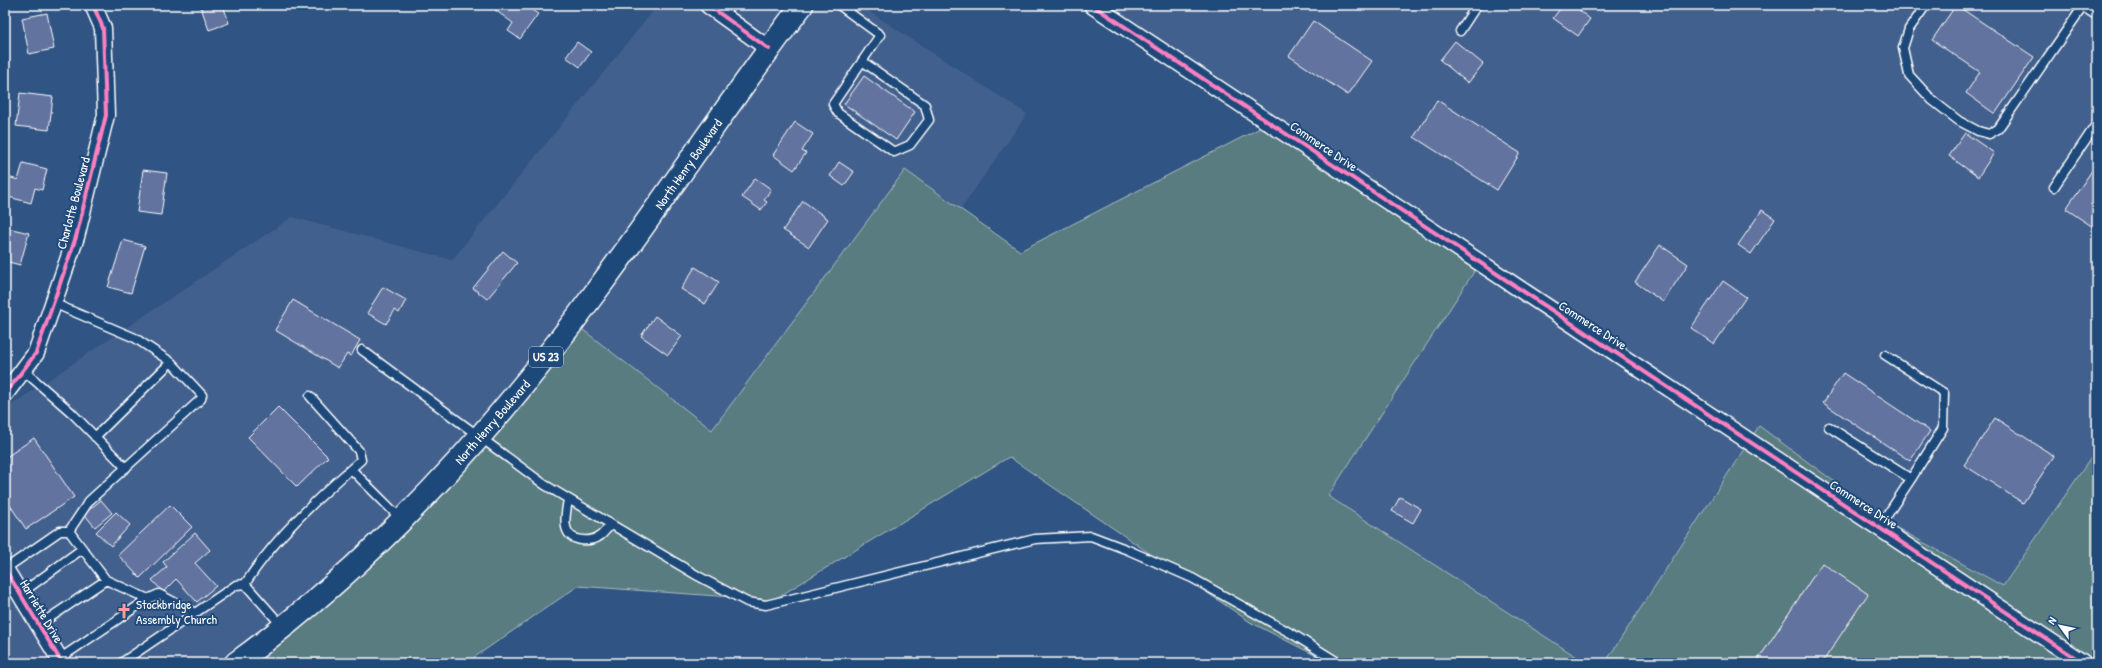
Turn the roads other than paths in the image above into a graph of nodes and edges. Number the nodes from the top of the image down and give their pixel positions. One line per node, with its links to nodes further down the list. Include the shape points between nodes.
1 (93, 5): 16 (street, Charlotte Boulevard, via 103,28 106,115 76,237)
2 (708, 5): 12 (street)
3 (802, 5): 12 (highway, North Henry Boulevard / US 23)
4 (839, 5): 13 (lane, via 880,35)
5 (1092, 5): 32 (street, Commerce Drive)
6 (1477, 5): 11 (lane)
7 (1926, 5): 8 (lane, via 1909,29 1903,48 1909,75 1932,100 1978,131 1989,134 1998,129)
8 (2084, 5)
9 (2088, 5): 10 (street)
10 (2097, 11)
11 (1460, 31)
12 (769, 49): 25 (highway, North Henry Boulevard / US 23, via 600,287 531,376)
13 (862, 62): 13 (lane, via 833,104 838,113 894,152 910,145 929,120 925,106)
14 (2097, 123): 15 (lane)
15 (2054, 187)
16 (53, 303): 19 (lane, via 135,338); 20 (street, Charlotte Boulevard, via 36,353)
17 (362, 350): 25 (lane)
18 (1885, 355): 28 (lane, via 1944,393 1944,428)
19 (171, 362): 24 (lane); 26 (lane, via 202,395 201,399)
20 (23, 370): 21 (street, Charlotte Boulevard); 24 (lane)
21 (5, 394)
22 (310, 396): 27 (lane, via 359,451 361,460)
23 (1829, 427): 28 (lane)
24 (95, 436): 26 (lane)
25 (480, 436): 29 (lane, via 546,486); 30 (highway, North Henry Boulevard / US 23)
26 (126, 468): 33 (lane, via 89,502)
27 (351, 468): 30 (lane); 37 (lane, via 305,510 261,559)
28 (1911, 479): 32 (lane)
29 (568, 499): 31 (lane); 31 (lane, via 566,529 572,536 582,540 594,538)
30 (402, 520): 42 (highway, North Henry Boulevard / US 23, via 349,571)
31 (611, 525): 46 (lane, via 747,602 766,605 1034,539 1091,536 1192,578)
32 (1880, 526): 47 (street, Commerce Drive)
33 (69, 531): 34 (lane); 35 (lane, via 60,531)
34 (82, 549): 36 (lane); 38 (lane)
35 (5, 569): 38 (street, Harriette Drive)
36 (106, 580): 39 (lane); 41 (lane)
37 (244, 584): 40 (lane, via 236,585); 42 (lane)
38 (20, 594): 41 (street, Harriette Drive)
39 (148, 599): 40 (lane, via 159,594); 43 (lane)
40 (196, 613): 44 (lane)
41 (39, 625): 43 (street, Harriette Drive)
42 (283, 627): 45 (highway, North Henry Boulevard / US 23)
43 (61, 661)
44 (121, 663)
45 (236, 663)
46 (1339, 663)
47 (2084, 663)

